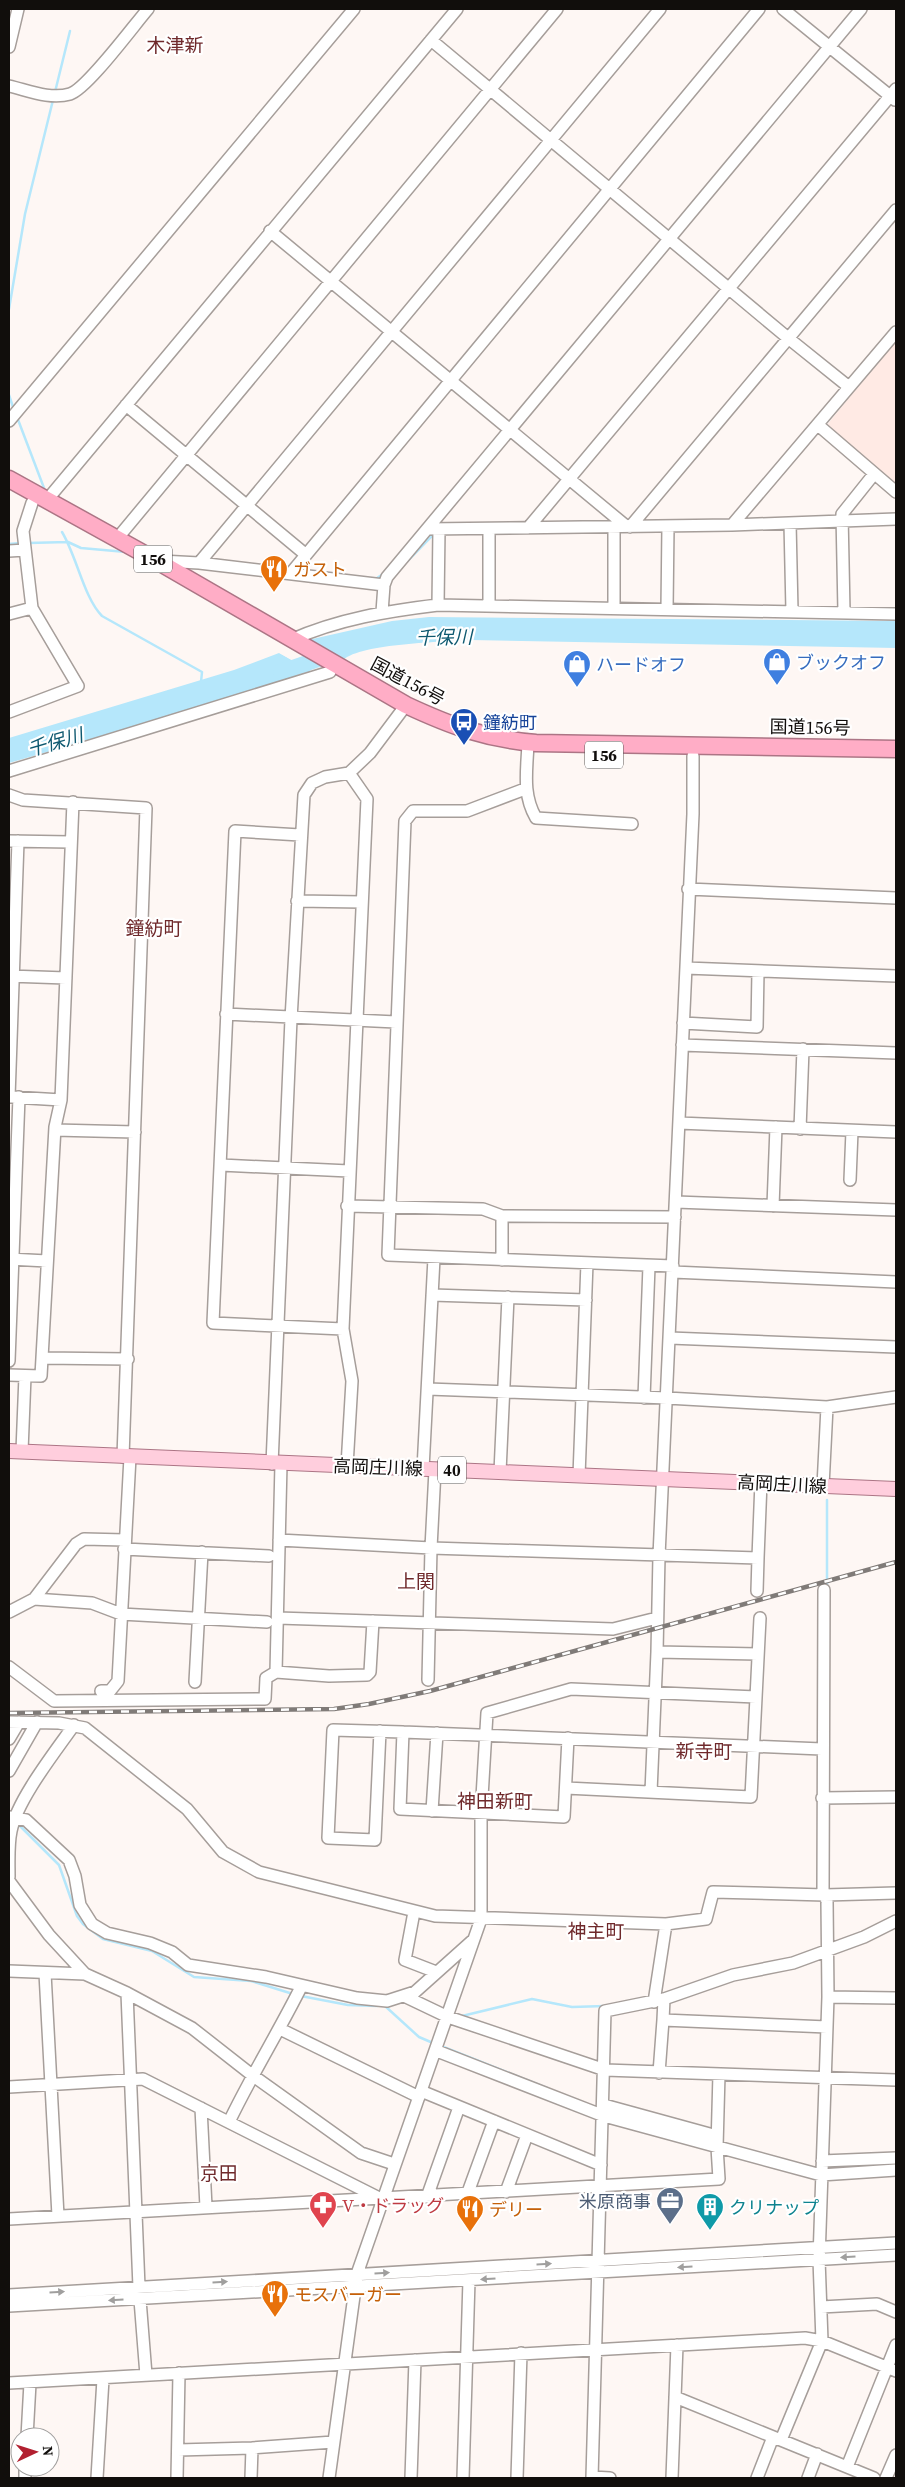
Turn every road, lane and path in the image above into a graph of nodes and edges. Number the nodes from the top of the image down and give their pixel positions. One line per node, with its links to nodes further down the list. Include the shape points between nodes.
1 (18, 9): 11 (street)
2 (148, 9): 13 (street, via 87,81 71,94 54,96)
3 (354, 9): 29 (street)
4 (457, 9): 10 (street)
5 (557, 9): 14 (street)
6 (660, 9): 16 (street)
7 (759, 9): 17 (street)
8 (783, 9): 12 (street)
9 (861, 9): 12 (street)
10 (431, 40): 14 (street); 19 (street)
11 (9, 47)
12 (829, 47): 15 (street); 20 (street)
13 (9, 86)
14 (490, 90): 16 (street); 21 (street)
15 (894, 96): 22 (street)
16 (550, 139): 17 (street); 23 (street)
17 (611, 189): 20 (street); 26 (street)
18 (896, 210): 25 (street)
19 (270, 231): 21 (street); 28 (street)
20 (669, 238): 22 (street); 31 (street)
21 (331, 281): 23 (street); 32 (street)
22 (729, 289): 25 (street); 35 (street)
23 (390, 332): 26 (street); 39 (street)
24 (896, 332): 27 (street)
25 (788, 338): 27 (street); 46 (street)
26 (449, 381): 31 (street); 54 (street)
27 (849, 387): 30 (street)
28 (126, 405): 32 (street); 38 (street)
29 (9, 420)
30 (818, 424): 33 (street); 43 (street)
31 (509, 430): 35 (street); 48 (street)
32 (186, 455): 39 (street); 51 (street)
33 (874, 474): 37 (street); 41 (street, via 842,514)
34 (9, 480): 38 (highway, 国道156号 / 156)
35 (569, 481): 46 (street); 47 (street)
36 (9, 491): 38 (highway, 国道156号 / 156)
37 (896, 492)
38 (40, 502): 51 (highway, 国道156号 / 156); 52 (street, via 23,531); 69 (highway, 国道156号 / 156)
39 (246, 505): 54 (street); 56 (street)
40 (896, 519): 41 (street)
41 (842, 522): 42 (street); 66 (street)
42 (790, 523): 43 (street); 64 (street)
43 (732, 525): 44 (street)
44 (668, 526): 46 (street); 63 (street)
45 (614, 527): 46 (street); 47 (street); 62 (street)
46 (628, 527)
47 (528, 528): 50 (street)
48 (427, 529): 49 (street); 58 (street)
49 (439, 529): 50 (street); 59 (street)
50 (490, 529): 60 (street)
51 (116, 540): 55 (highway, 国道156号 / 156)
52 (26, 550): 53 (street); 61 (street)
53 (9, 551)
54 (305, 554): 57 (street)
55 (157, 561): 56 (street); 69 (highway, 国道156号 / 156)
56 (199, 563): 57 (street)
57 (291, 573): 58 (street)
58 (384, 585): 65 (street)
59 (438, 605): 60 (street); 65 (street)
60 (489, 606): 62 (street)
61 (32, 608): 67 (street); 72 (street, via 78,686)
62 (614, 608): 63 (street)
63 (667, 608): 64 (street)
64 (792, 611): 66 (street)
65 (382, 612): 69 (street, via 311,630)
66 (844, 612): 68 (street)
67 (9, 614)
68 (896, 614)
69 (291, 643): 70 (highway, 国道156号 / 156)
70 (330, 669): 71 (highway, 国道156号 / 156); 77 (street)
71 (404, 708): 73 (highway, 国道156号 / 156, via 439,730 471,742); 78 (street, via 370,753)
72 (9, 712)
73 (528, 748): 74 (highway, 国道156号 / 156); 75 (highway, 国道156号 / 156); 79 (street)
74 (896, 749)
75 (693, 756): 76 (highway, 国道156号 / 156); 86 (street)
76 (896, 759)
77 (9, 771)
78 (349, 773): 83 (street, via 312,783 304,796); 89 (street, via 367,799)
79 (525, 789): 82 (street, via 536,818); 98 (street, via 467,811 413,811 405,820)
80 (9, 796): 81 (street, via 23,800)
81 (73, 802): 85 (street); 110 (street, via 146,808)
82 (632, 824)
83 (300, 835): 88 (street); 95 (street, via 235,831)
84 (13, 841): 85 (street); 92 (street)
85 (70, 842): 94 (street)
86 (688, 889): 87 (street); 90 (street)
87 (896, 898)
88 (297, 901): 89 (street); 96 (street)
89 (362, 902): 97 (street)
90 (686, 968): 91 (street); 99 (street)
91 (758, 971): 93 (street); 99 (street, via 756,1027)
92 (10, 976): 94 (street); 103 (street)
93 (896, 976)
94 (66, 978): 104 (street)
95 (226, 1014): 96 (street); 112 (street)
96 (291, 1019): 97 (street); 113 (street)
97 (356, 1021): 98 (street); 114 (street)
98 (396, 1022): 119 (street)
99 (683, 1023): 100 (street)
100 (682, 1045): 101 (street); 105 (street)
101 (803, 1050): 102 (street); 107 (street)
102 (896, 1053)
103 (12, 1097): 104 (street); 124 (street)
104 (60, 1100): 108 (street)
105 (679, 1123): 106 (street); 116 (street)
106 (776, 1128): 107 (street); 118 (street)
107 (800, 1128): 109 (street)
108 (55, 1130): 110 (street); 126 (street)
109 (852, 1131): 111 (street); 115 (street)
110 (135, 1132): 139 (street)
111 (896, 1132)
112 (221, 1165): 113 (street); 134 (street, via 213,1323)
113 (284, 1168): 114 (street); 134 (street)
114 (349, 1171): 117 (street)
115 (850, 1180)
116 (676, 1202): 118 (street); 122 (street)
117 (347, 1206): 119 (street); 135 (street)
118 (773, 1206): 120 (street)
119 (391, 1208): 121 (street, via 483,1209); 123 (street, via 388,1255)
120 (896, 1210)
121 (502, 1216): 122 (street); 125 (street)
122 (675, 1217): 129 (street)
123 (434, 1258): 125 (street); 131 (street)
124 (10, 1259): 126 (street); 140 (street)
125 (502, 1260): 127 (street)
126 (46, 1261): 138 (street)
127 (587, 1264): 128 (street); 133 (street)
128 (649, 1266): 129 (street); 147 (street)
129 (673, 1269): 130 (street); 136 (street)
130 (896, 1282)
131 (432, 1294): 132 (street); 143 (street)
132 (508, 1297): 133 (street); 144 (street)
133 (586, 1300): 145 (street)
134 (278, 1326): 135 (street); 152 (street)
135 (343, 1329): 153 (street, via 352,1381)
136 (670, 1338): 137 (street); 148 (street)
137 (896, 1347)
138 (42, 1358): 139 (street); 142 (street, via 41,1376)
139 (128, 1359): 151 (street)
140 (9, 1361)
141 (9, 1375): 142 (street)
142 (25, 1376): 150 (street)
143 (428, 1389): 144 (street); 154 (street)
144 (504, 1392): 145 (street); 155 (street)
145 (582, 1397): 147 (street); 156 (street)
146 (896, 1397): 149 (street)
147 (644, 1398): 148 (street)
148 (667, 1398): 149 (street); 157 (street)
149 (827, 1407): 159 (street)
150 (16, 1451): 151 (main road, 高岡庄川線 / 40)
151 (127, 1457): 152 (main road, 高岡庄川線 / 40); 162 (street)
152 (276, 1464): 153 (main road, 高岡庄川線 / 40); 161 (street)
153 (347, 1466): 154 (main road, 高岡庄川線 / 40)
154 (429, 1469): 155 (main road, 高岡庄川線 / 40); 163 (street)
155 (500, 1472): 156 (main road, 高岡庄川線 / 40)
156 (579, 1476): 157 (main road, 高岡庄川線 / 40)
157 (663, 1480): 158 (main road, 高岡庄川線 / 40); 166 (street)
158 (761, 1482): 159 (main road, 高岡庄川線 / 40); 167 (street)
159 (823, 1486): 160 (main road, 高岡庄川線 / 40)
160 (896, 1489)
161 (279, 1540): 163 (street); 173 (street)
162 (125, 1544): 164 (street); 170 (street, via 84,1539 76,1544); 172 (street)
163 (431, 1548): 166 (street); 179 (street)
164 (202, 1552): 165 (street); 176 (street)
165 (269, 1556)
166 (659, 1556): 167 (street); 174 (street)
167 (758, 1558): 169 (street)
168 (824, 1590): 200 (street)
169 (757, 1591)
170 (34, 1599): 171 (street); 172 (street, via 92,1603)
171 (9, 1612)
172 (121, 1614): 176 (street); 186 (street, via 118,1681 110,1691)
173 (278, 1618): 177 (street); 183 (street)
174 (657, 1618): 179 (street, via 613,1629); 180 (street)
175 (760, 1618): 181 (street)
176 (198, 1619): 178 (street); 185 (street)
177 (373, 1621): 179 (street); 183 (street, via 370,1672 367,1675)
178 (266, 1622)
179 (430, 1623): 184 (street)
180 (657, 1652): 181 (street); 187 (street)
181 (758, 1654): 188 (street)
182 (9, 1667): 183 (street, via 54,1701 265,1699 266,1678)
183 (276, 1672)
184 (428, 1680)
185 (195, 1682)
186 (101, 1691)
187 (656, 1693): 188 (street); 195 (street, via 570,1689 487,1713); 198 (street)
188 (756, 1697): 199 (street)
189 (14, 1722): 190 (street); 197 (street)
190 (37, 1722): 191 (street); 201 (street)
191 (74, 1725): 208 (street, via 36,1778); 213 (street, via 85,1728 187,1809 223,1852 258,1872)
192 (380, 1732): 192 (street, via 333,1730 328,1838 375,1840); 193 (street)
193 (404, 1732): 194 (street); 206 (street, via 400,1810)
194 (437, 1733): 195 (street); 206 (street)
195 (486, 1735): 196 (street); 207 (street)
196 (568, 1738): 198 (street); 202 (street)
197 (9, 1739)
198 (653, 1742): 199 (street); 203 (street)
199 (754, 1747): 200 (street); 203 (street, via 751,1797)
200 (822, 1749): 205 (street)
201 (9, 1770)
202 (566, 1788): 203 (street); 207 (street, via 564,1818)
203 (651, 1792)
204 (896, 1797): 205 (street)
205 (822, 1798): 212 (street)
206 (432, 1811): 207 (street)
207 (481, 1814): 214 (street)
208 (12, 1824): 209 (street); 223 (street, via 26,1820 69,1860 80,1905 92,1924 107,1933 150,1943 172,1952 188,1965 266,1977)
209 (9, 1877)
210 (9, 1881): 222 (street, via 49,1935)
211 (896, 1893): 212 (street)
212 (825, 1895): 216 (street, via 714,1892 706,1919); 218 (street)
213 (414, 1912): 214 (street); 220 (street, via 405,1960)
214 (481, 1920): 216 (street); 217 (street)
215 (896, 1922): 218 (street)
216 (666, 1924): 228 (street)
217 (474, 1940): 220 (street); 229 (street)
218 (827, 1952): 226 (street); 228 (street, via 793,1963 733,1975)
219 (9, 1971): 221 (street)
220 (436, 1972): 225 (street, via 415,1992)
221 (45, 1973): 222 (street); 241 (street)
222 (85, 1974): 224 (street)
223 (301, 1987): 225 (street, via 387,2001); 232 (street)
224 (127, 1993): 237 (street, via 192,2028); 239 (street)
225 (404, 1996): 229 (street)
226 (828, 1997): 227 (street); 231 (street)
227 (896, 1998)
228 (659, 2000): 230 (street); 234 (street, via 605,2011)
229 (448, 2017): 233 (street); 234 (street)
230 (663, 2020): 231 (street); 235 (street)
231 (827, 2027): 238 (street)
232 (280, 2029): 237 (street); 243 (street)
233 (437, 2051): 243 (street); 246 (street)
234 (605, 2070): 235 (street); 246 (street)
235 (659, 2073): 236 (street)
236 (719, 2074): 238 (street); 250 (street)
237 (252, 2075): 248 (street); 252 (street, via 361,2153)
238 (825, 2077): 240 (street); 254 (street)
239 (130, 2080): 241 (street); 245 (street, via 143,2079); 262 (street)
240 (896, 2080)
241 (50, 2086): 242 (street); 263 (street)
242 (9, 2087)
243 (420, 2094): 244 (street); 252 (street)
244 (459, 2107): 247 (street); 259 (street)
245 (201, 2108): 248 (street); 261 (street)
246 (604, 2111): 250 (street); 253 (street)
247 (494, 2121): 249 (street); 258 (street)
248 (229, 2122): 260 (street)
249 (527, 2135): 253 (street); 257 (street)
250 (717, 2142): 254 (street); 256 (street, via 718,2179)
251 (896, 2158): 254 (street)
252 (394, 2164): 260 (street)
253 (601, 2165): 256 (street)
254 (822, 2168): 255 (street); 266 (street)
255 (896, 2170)
256 (600, 2186): 257 (street); 268 (street)
257 (506, 2192): 258 (street)
258 (467, 2195): 259 (street)
259 (427, 2197): 260 (street)
260 (382, 2200): 261 (street); 269 (street)
261 (206, 2207): 262 (street)
262 (136, 2212): 263 (street); 272 (street)
263 (58, 2216): 264 (street)
264 (9, 2219)
265 (896, 2244): 266 (street)
266 (819, 2253): 267 (street, one-way to 266); 268 (street); 275 (street)
267 (896, 2255)
268 (597, 2267): 269 (street, one-way to 268); 270 (street, one-way to 270); 280 (street)
269 (357, 2274): 271 (street); 272 (street, one-way to 269)
270 (469, 2280): 271 (street); 282 (street)
271 (354, 2287): 272 (street); 284 (street)
272 (140, 2293): 273 (street, one-way to 272); 274 (street, one-way to 274); 287 (street)
273 (9, 2295)
274 (9, 2306)
275 (821, 2307): 276 (street, via 877,2304); 277 (street)
276 (896, 2312)
277 (822, 2341): 278 (street, via 805,2338); 285 (street); 293 (street)
278 (677, 2344): 280 (street); 291 (street)
279 (896, 2345): 285 (street)
280 (595, 2350): 281 (street); 307 (street)
281 (522, 2353): 282 (street); 306 (street)
282 (468, 2356): 283 (street); 305 (street)
283 (415, 2360): 284 (street); 304 (street)
284 (344, 2364): 286 (street); 294 (street)
285 (892, 2369): 299 (street)
286 (179, 2374): 287 (street); 296 (street)
287 (146, 2375): 288 (street)
288 (103, 2379): 290 (street); 300 (street)
289 (9, 2383): 290 (street)
290 (30, 2383): 292 (street)
291 (675, 2397): 293 (street); 309 (street)
292 (28, 2427)
293 (777, 2438): 297 (street); 310 (street)
294 (333, 2442): 295 (street); 303 (street)
295 (252, 2448): 296 (street); 302 (street)
296 (178, 2450): 301 (street)
297 (817, 2454): 299 (street); 311 (street)
298 (896, 2455): 313 (street)
299 (847, 2467): 312 (street)
300 (97, 2478)
301 (177, 2478)
302 (251, 2478)
303 (329, 2478)
304 (411, 2478)
305 (463, 2478)
306 (517, 2478)
307 (592, 2478): 308 (street)
308 (610, 2478)
309 (672, 2478)
310 (757, 2478)
311 (808, 2478)
312 (874, 2478)
313 (886, 2478)

